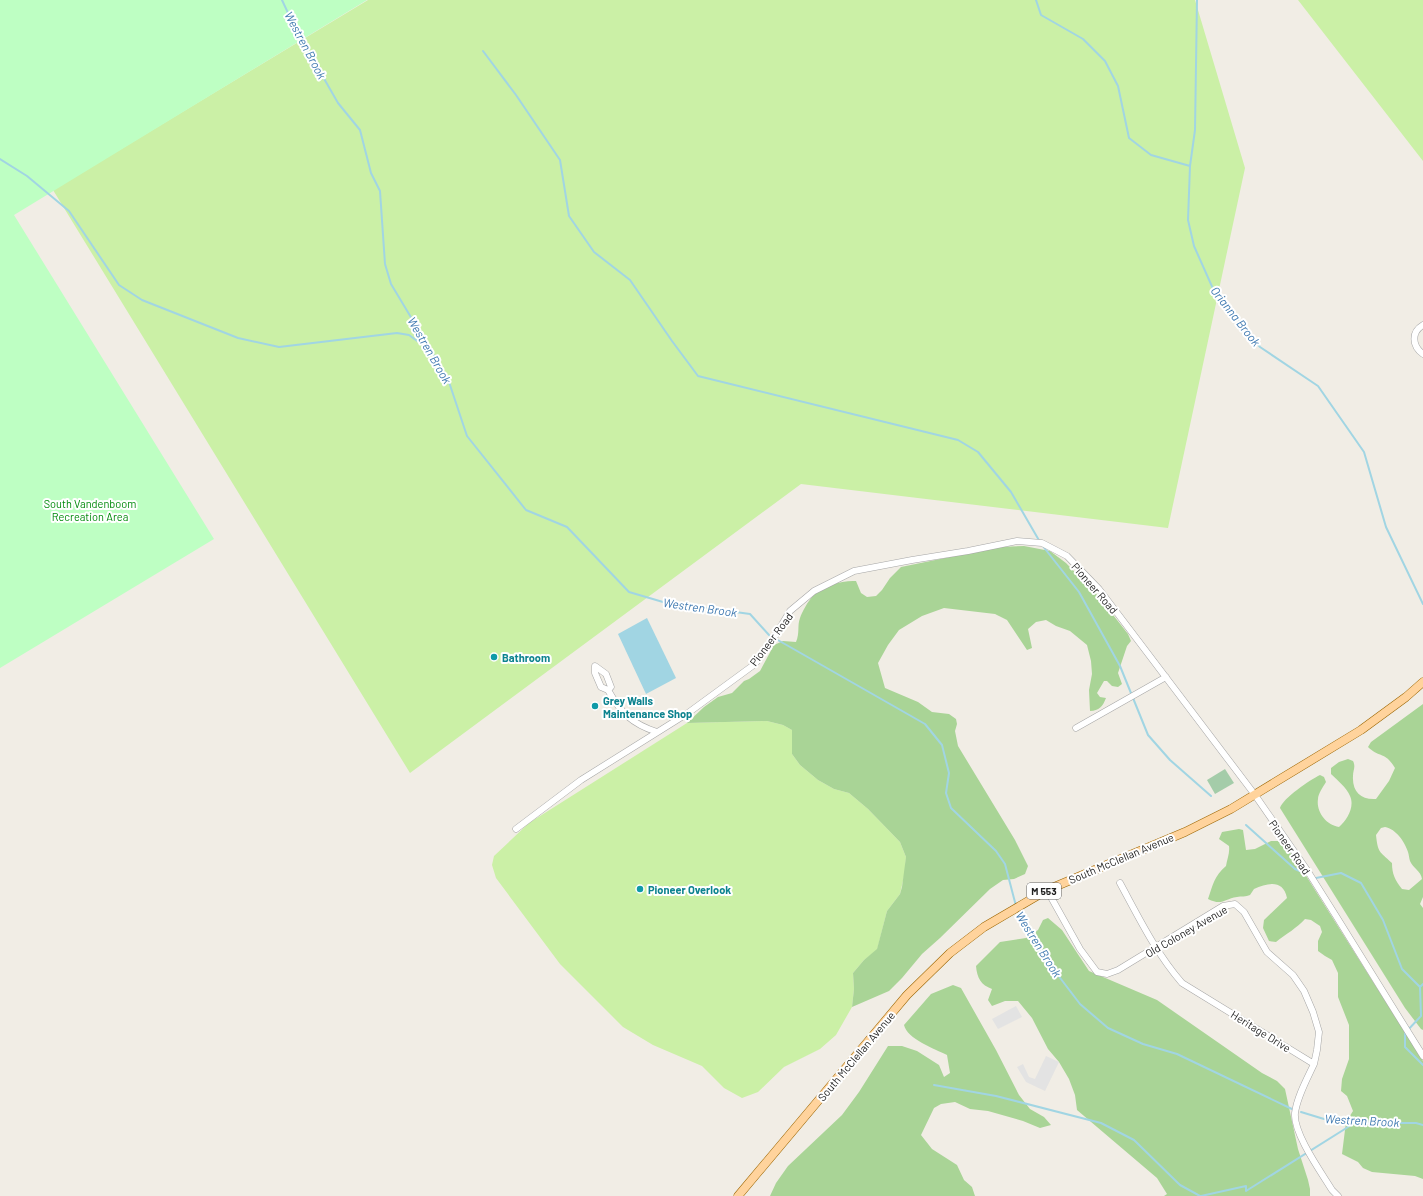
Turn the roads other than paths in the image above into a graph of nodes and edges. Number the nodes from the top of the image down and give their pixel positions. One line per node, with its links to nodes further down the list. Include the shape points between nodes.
1 (1423, 325): 2 (street, via 1416,330 1414,341)
2 (1423, 354)
3 (1166, 677): 6 (street); 7 (street, Pioneer Road, via 1099,589 1067,556 1042,543 1017,541 854,571 814,591 790,612 755,664 688,713); 8 (street, Pioneer Road)
4 (1423, 682): 8 (main road, South McClellan Avenue / M 553, via 1361,730)
5 (608, 690): 7 (street, via 618,707 632,720)
6 (1076, 728)
7 (657, 732): 9 (street, Pioneer Road, via 581,780)
8 (1255, 795): 11 (main road, South McClellan Avenue / M 553, via 1185,832); 13 (street, Pioneer Road, via 1307,870)
9 (516, 829)
10 (1120, 883): 12 (street, Heritage Drive)
11 (1047, 890): 12 (street, Old Coloney Avenue, via 1080,949 1097,972 1107,974 1118,970); 15 (main road, South McClellan Avenue / M 553, via 984,927 931,971 907,995)
12 (1156, 948): 14 (street, Heritage Drive, via 1182,983); 14 (street, Old Coloney Avenue, via 1223,906 1235,904 1244,912 1267,952 1293,975 1304,991 1319,1032)
13 (1423, 1055)
14 (1314, 1064): 16 (street, via 1298,1100 1295,1123 1300,1136)
15 (738, 1196)
16 (1338, 1196)

